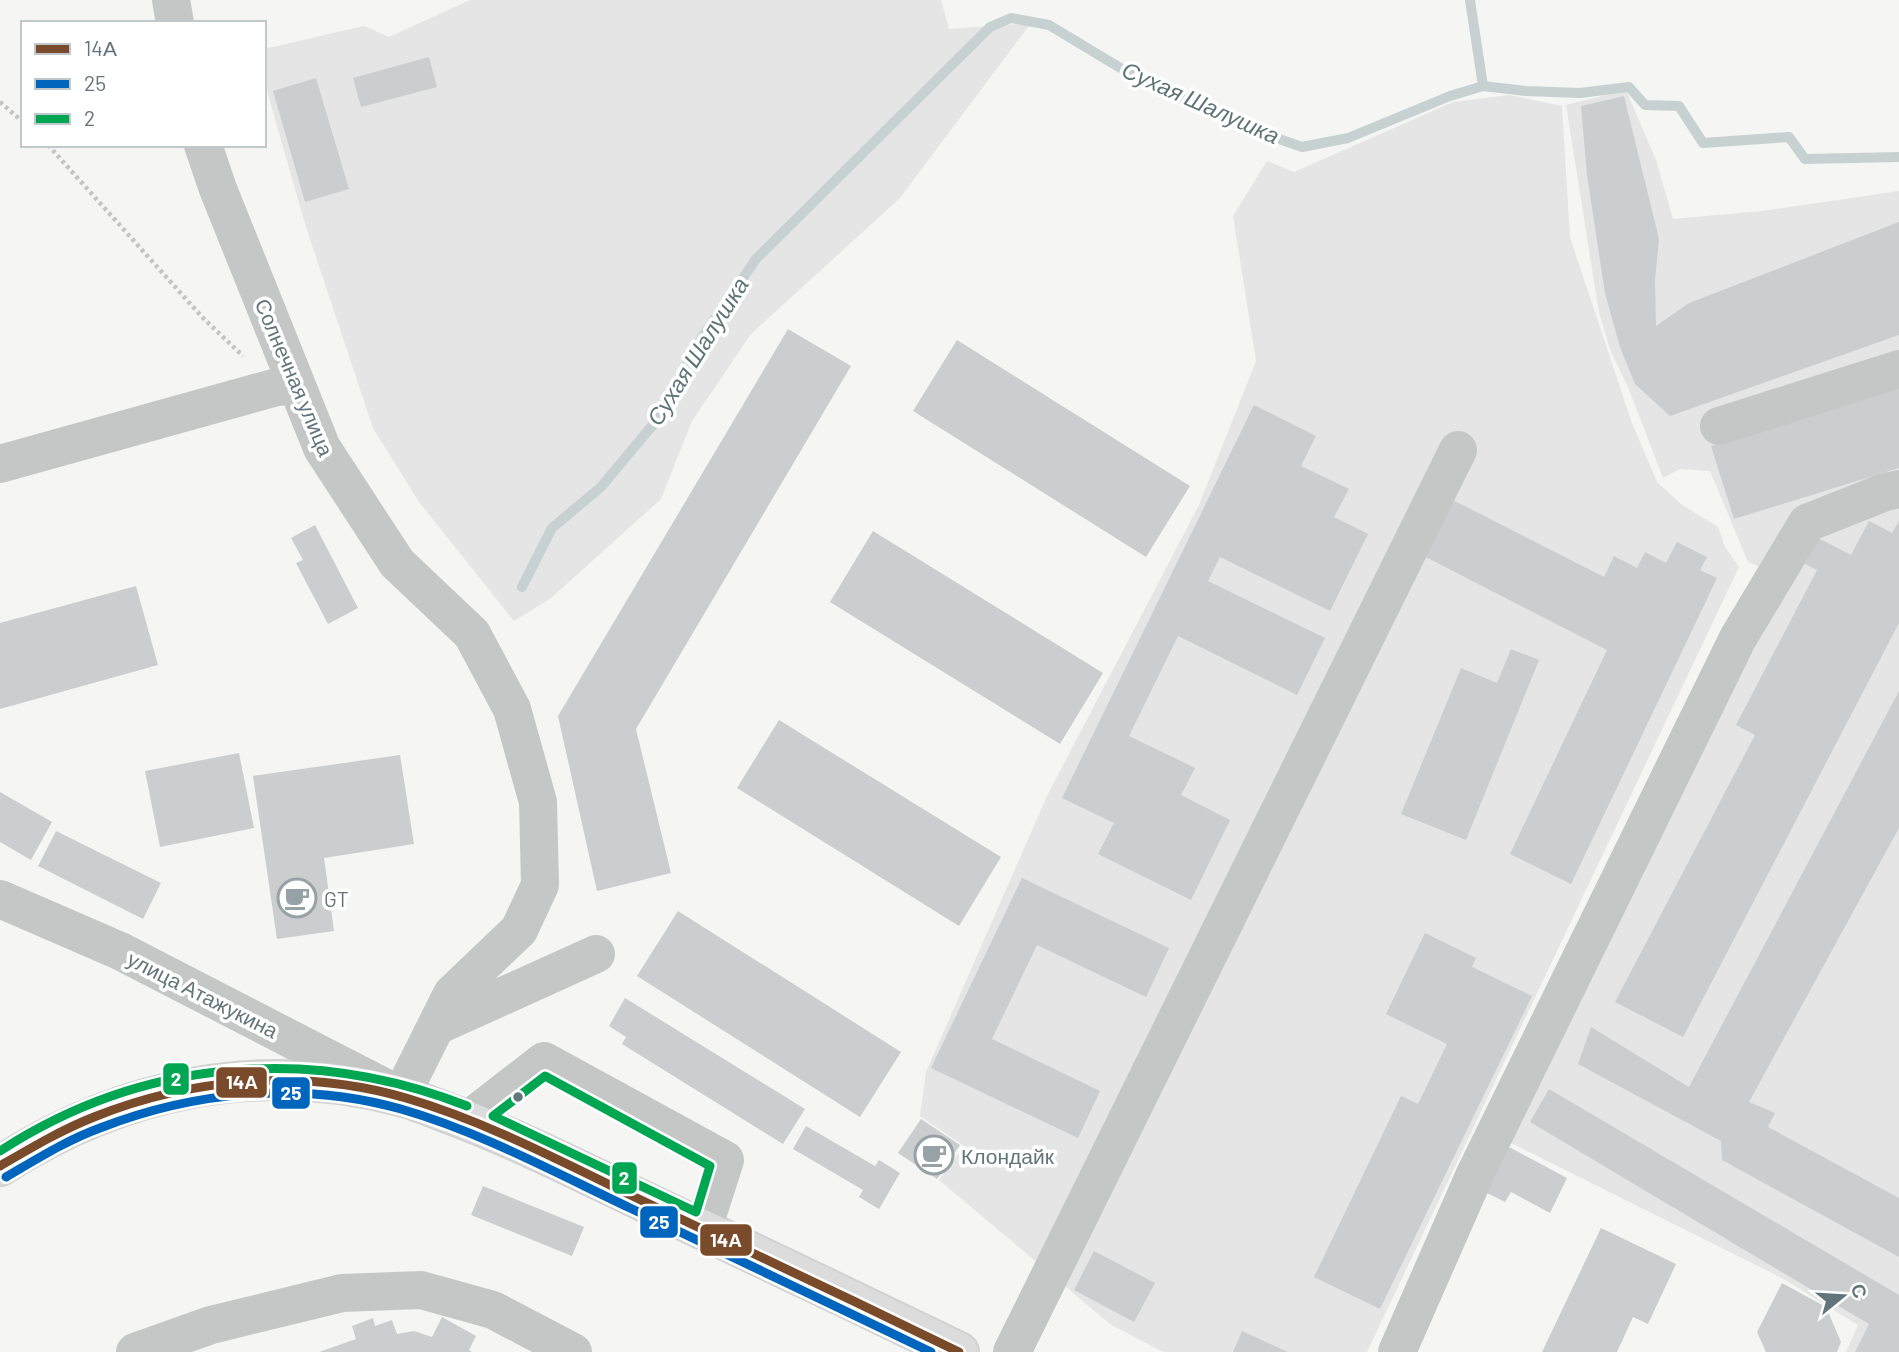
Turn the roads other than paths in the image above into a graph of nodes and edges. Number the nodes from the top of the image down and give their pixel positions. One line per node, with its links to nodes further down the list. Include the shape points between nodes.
1 (171, 0): 2 (street)
2 (175, 21)
3 (204, 147): 5 (street, Солнечная улица)
4 (1899, 369): 6 (street)
5 (287, 386): 8 (street); 12 (street, Солнечная улица, via 397,564 472,634 512,709 538,802 540,885 519,930 452,995)
6 (1719, 426)
7 (1458, 450): 20 (street)
8 (0, 464)
9 (1899, 489): 21 (street, via 1807,523 1738,638 1476,1172)
10 (0, 899): 13 (street, улица Атажукина, via 120,951)
11 (596, 954): 12 (street)
12 (439, 1025): 13 (street, Солнечная улица)
13 (401, 1096): 14 (main road); 15 (main road, via 276,1078 226,1082 99,1114 37,1142)
14 (468, 1120): 16 (main road); 16 (street, via 544,1060 725,1160)
15 (0, 1166)
16 (703, 1229): 19 (main road)
17 (135, 1352): 18 (street, via 211,1325 342,1293 421,1290 493,1310)
18 (573, 1352)
19 (959, 1352)
20 (1012, 1352)
21 (1397, 1352)

